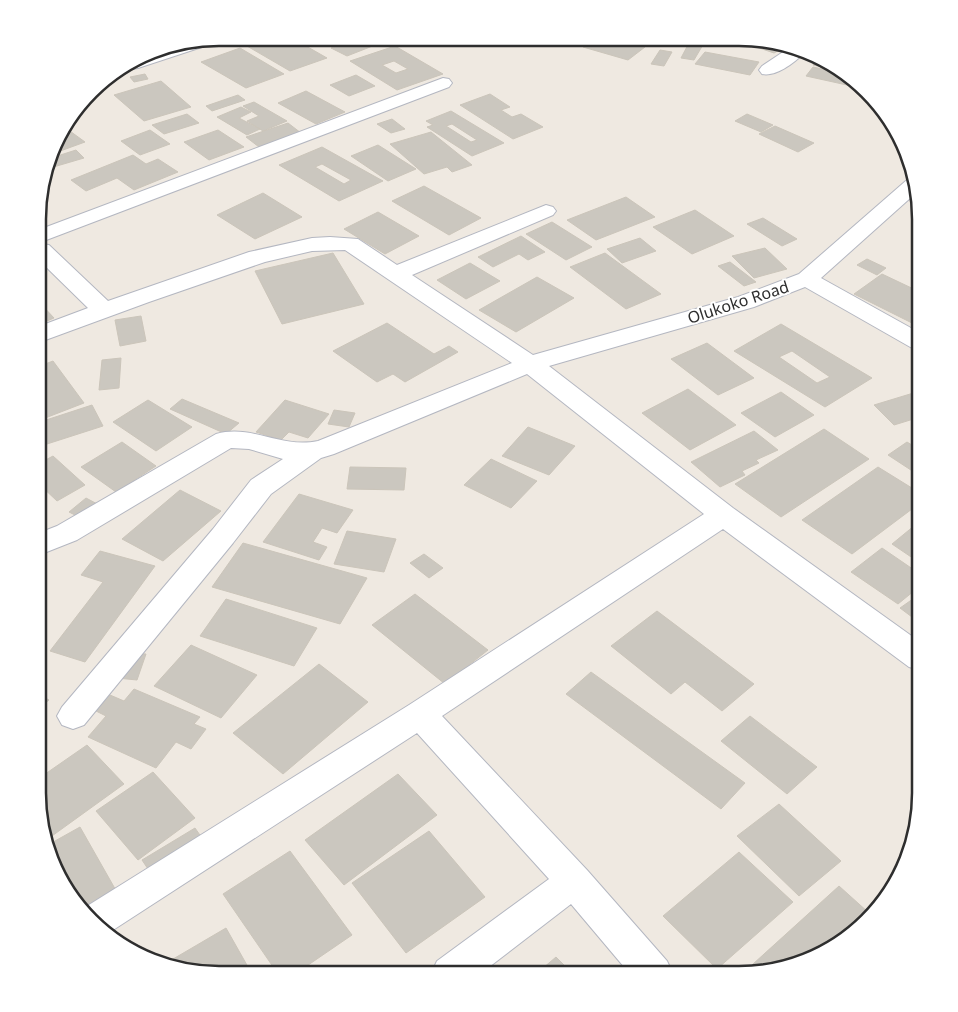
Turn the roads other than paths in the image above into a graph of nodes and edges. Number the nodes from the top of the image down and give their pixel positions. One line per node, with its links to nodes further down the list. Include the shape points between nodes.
1 (792, 54): 2 (street)
2 (768, 70)
3 (443, 83): 6 (street)
4 (908, 189): 9 (street, Olukoko Road)
5 (546, 211): 8 (street)
6 (46, 234)
7 (46, 255): 10 (street)
8 (396, 274): 10 (street, via 350,244 326,242 285,248); 13 (street)
9 (807, 279): 12 (street); 13 (street, Olukoko Road, via 746,302)
10 (103, 309): 11 (street)
11 (46, 332)
12 (911, 338)
13 (530, 364): 14 (street, Olukoko Road); 15 (street)
14 (312, 451): 16 (street, via 287,452 242,438 225,440 67,533); 19 (street, via 261,487)
15 (723, 515): 17 (street); 18 (street)
16 (47, 542)
17 (911, 651)
18 (420, 714): 20 (street); 21 (street)
19 (73, 716)
20 (574, 881): 22 (street); 23 (street)
21 (100, 918)
22 (462, 965)
23 (646, 965)

